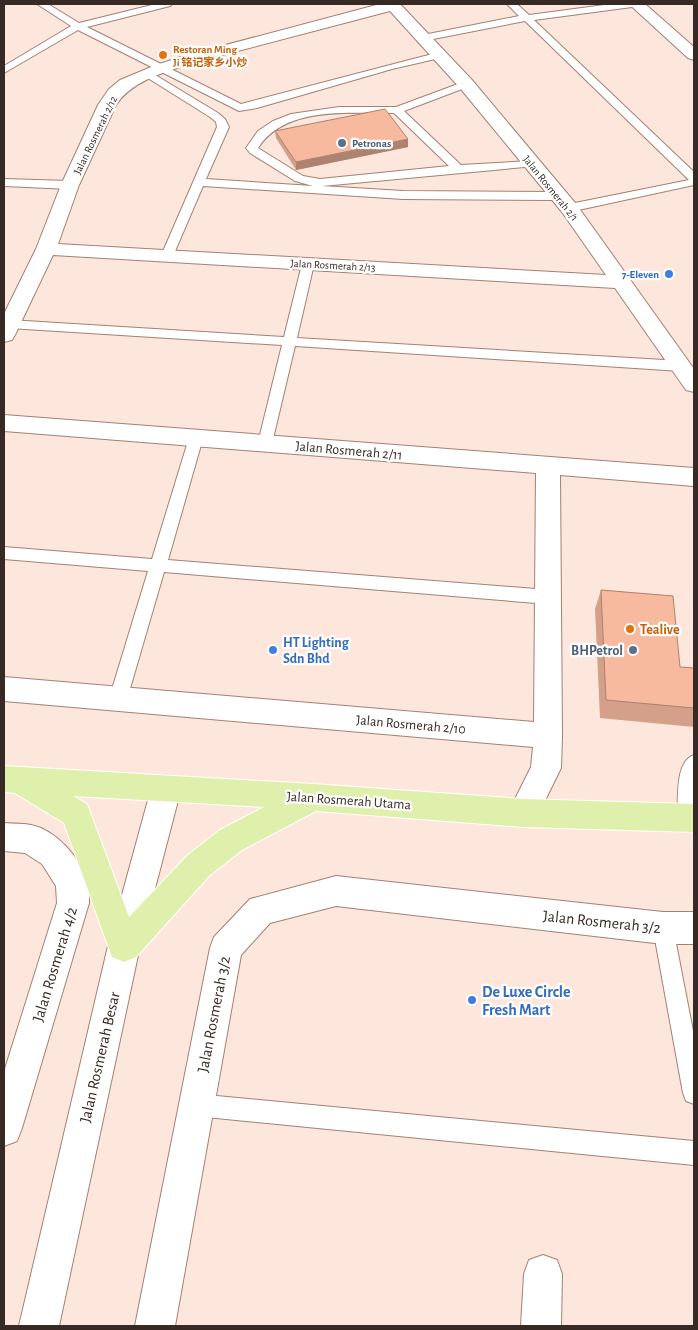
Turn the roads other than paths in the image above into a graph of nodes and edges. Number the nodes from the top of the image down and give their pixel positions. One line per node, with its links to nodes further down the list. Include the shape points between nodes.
1 (42, 4): 8 (lane)
2 (167, 4): 8 (lane)
3 (392, 4): 9 (street, Jalan Rosmerah 2/1); 13 (street, Jalan Rosmerah 2/12)
4 (512, 4): 7 (lane)
5 (632, 4): 7 (lane)
6 (636, 4): 11 (street)
7 (527, 18): 9 (lane); 18 (lane)
8 (78, 26): 12 (lane); 13 (lane)
9 (423, 38): 10 (street, Jalan Rosmerah 2/1)
10 (440, 55): 13 (lane, via 239,108); 14 (street, Jalan Rosmerah 2/1)
11 (694, 55)
12 (4, 70)
13 (155, 71): 20 (lane, via 221,121 223,127); 22 (street, Jalan Rosmerah 2/12, via 126,84 115,93)
14 (466, 84): 15 (lane); 16 (street, Jalan Rosmerah 2/1)
15 (397, 110): 17 (lane); 17 (lane, via 329,111 278,122 266,128 252,148 307,182)
16 (532, 164): 17 (lane); 23 (street, Jalan Rosmerah 2/1)
17 (458, 169)
18 (694, 178)
19 (4, 182): 22 (lane)
20 (198, 182): 23 (lane); 25 (lane)
21 (694, 182): 23 (lane)
22 (70, 185): 24 (street, Jalan Rosmerah 2/12)
23 (563, 202): 27 (street, Jalan Rosmerah 2/1)
24 (46, 249): 25 (street, Jalan Rosmerah 2/13); 28 (street, Jalan Rosmerah 2/12)
25 (167, 256): 26 (street, Jalan Rosmerah 2/13)
26 (308, 264): 27 (street, Jalan Rosmerah 2/13); 29 (lane)
27 (621, 282): 30 (street, Jalan Rosmerah 2/1)
28 (7, 330): 29 (lane)
29 (290, 342): 30 (lane); 34 (lane)
30 (681, 366): 31 (street, Jalan Rosmerah 2/1)
31 (694, 385)
32 (4, 423): 33 (street, Jalan Rosmerah 2/11)
33 (196, 438): 34 (street, Jalan Rosmerah 2/11); 38 (lane)
34 (266, 443): 35 (street, Jalan Rosmerah 2/11)
35 (548, 466): 36 (street, Jalan Rosmerah 2/11); 39 (street)
36 (694, 477)
37 (4, 553): 38 (lane)
38 (158, 565): 39 (lane); 41 (lane)
39 (548, 596): 42 (street)
40 (4, 689): 41 (street, Jalan Rosmerah 2/10)
41 (118, 699): 42 (street, Jalan Rosmerah 2/10)
42 (548, 736): 47 (street, via 546,768)
43 (694, 763): 48 (lane, via 690,768)
44 (13, 780): 45 (main road, Jalan Rosmerah Utama); 52 (main road, via 76,814)
45 (166, 789): 46 (main road, Jalan Rosmerah Utama); 52 (street, Jalan Rosmerah Besar)
46 (314, 797): 47 (main road, Jalan Rosmerah Utama); 52 (main road, via 231,840 207,859)
47 (523, 813): 48 (main road, Jalan Rosmerah Utama)
48 (690, 818)
49 (4, 837): 55 (street, Jalan Rosmerah 4/2, via 31,839 54,854 72,882 74,903)
50 (663, 928): 51 (street, Jalan Rosmerah 3/2); 53 (lane); 54 (street, Jalan Rosmerah 3/2, via 336,891 261,910 226,948)
51 (694, 928)
52 (124, 946): 58 (street, Jalan Rosmerah Besar)
53 (694, 1093)
54 (196, 1105): 56 (lane); 59 (street, Jalan Rosmerah 3/2)
55 (4, 1128)
56 (694, 1153)
57 (542, 1274): 60 (street)
58 (39, 1326)
59 (155, 1326)
60 (541, 1326)

